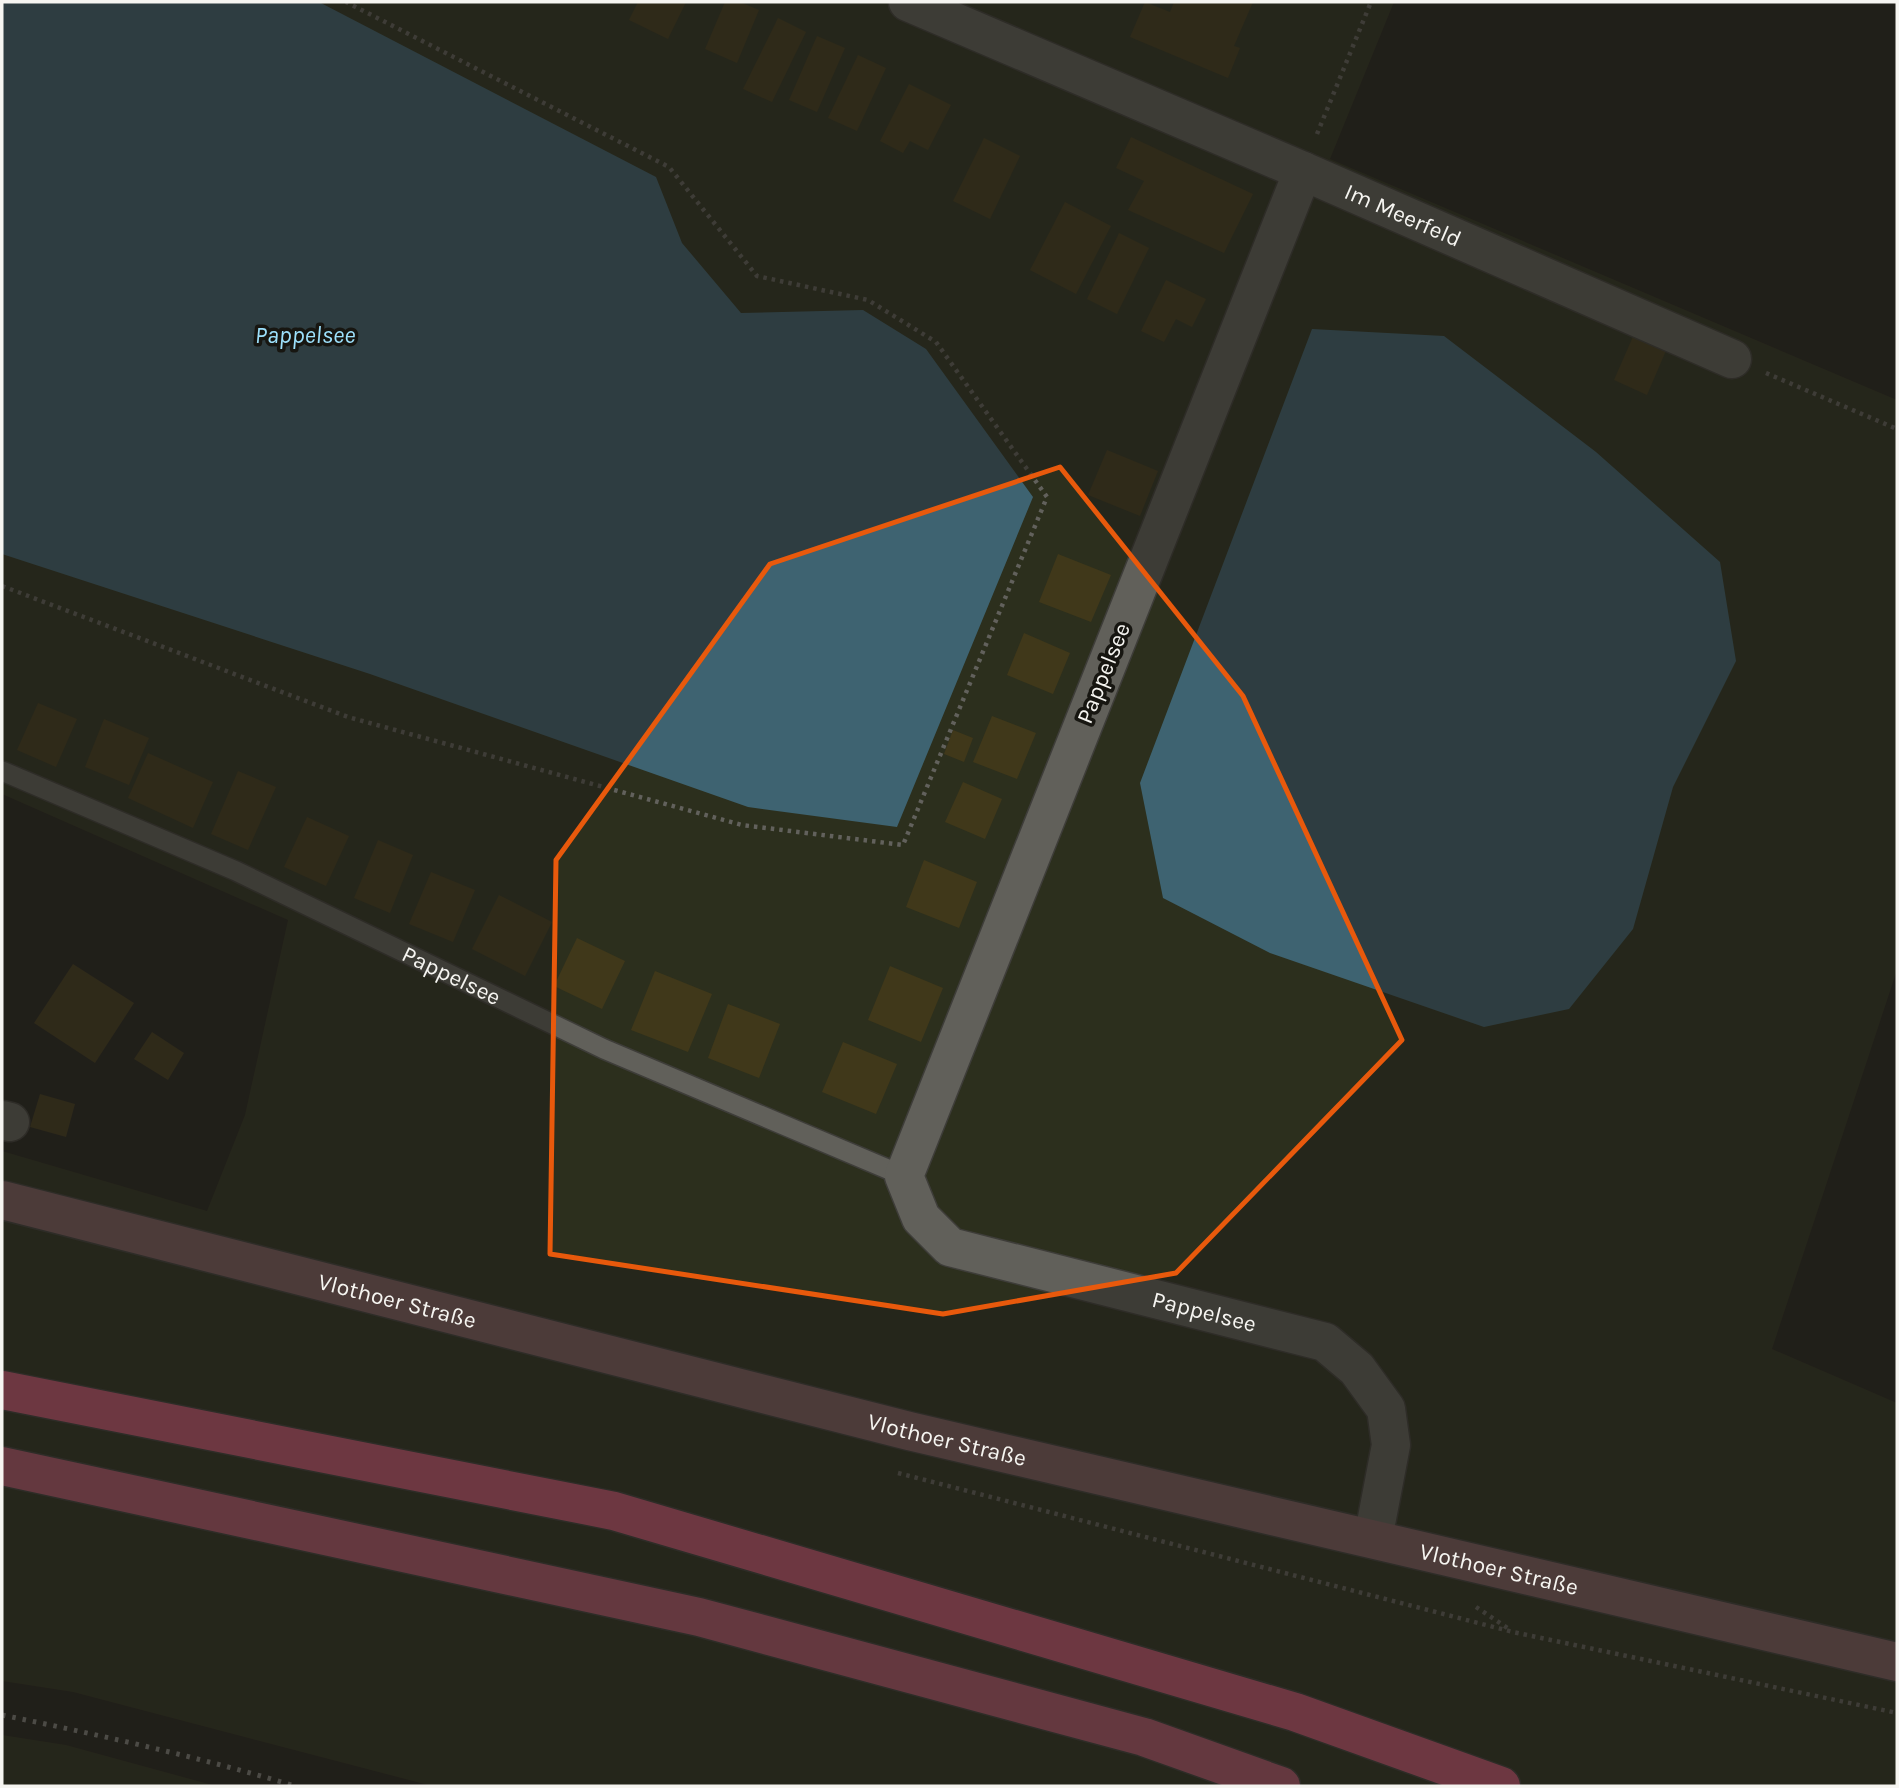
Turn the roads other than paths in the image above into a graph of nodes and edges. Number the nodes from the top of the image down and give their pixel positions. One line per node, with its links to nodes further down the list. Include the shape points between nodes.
1 (908, 2): 2 (street, Im Meerfeld)
2 (1303, 171): 3 (street, Im Meerfeld); 5 (street, Pappelsee)
3 (1732, 359)
4 (2, 771): 5 (lane, Pappelsee, via 236,872 604,1049)
5 (904, 1176): 9 (street, Pappelsee, via 921,1218 950,1247 1325,1342 1357,1370 1386,1409 1391,1445)
6 (2, 1200): 9 (main road, Vlothoer Straße, via 896,1428)
7 (2, 1390): 12 (highway, via 614,1511 1294,1712)
8 (2, 1466): 11 (highway, via 699,1616 1144,1737)
9 (1373, 1539): 10 (main road, Vlothoer Straße)
10 (1897, 1662)
11 (1281, 1786)
12 (1501, 1786)

